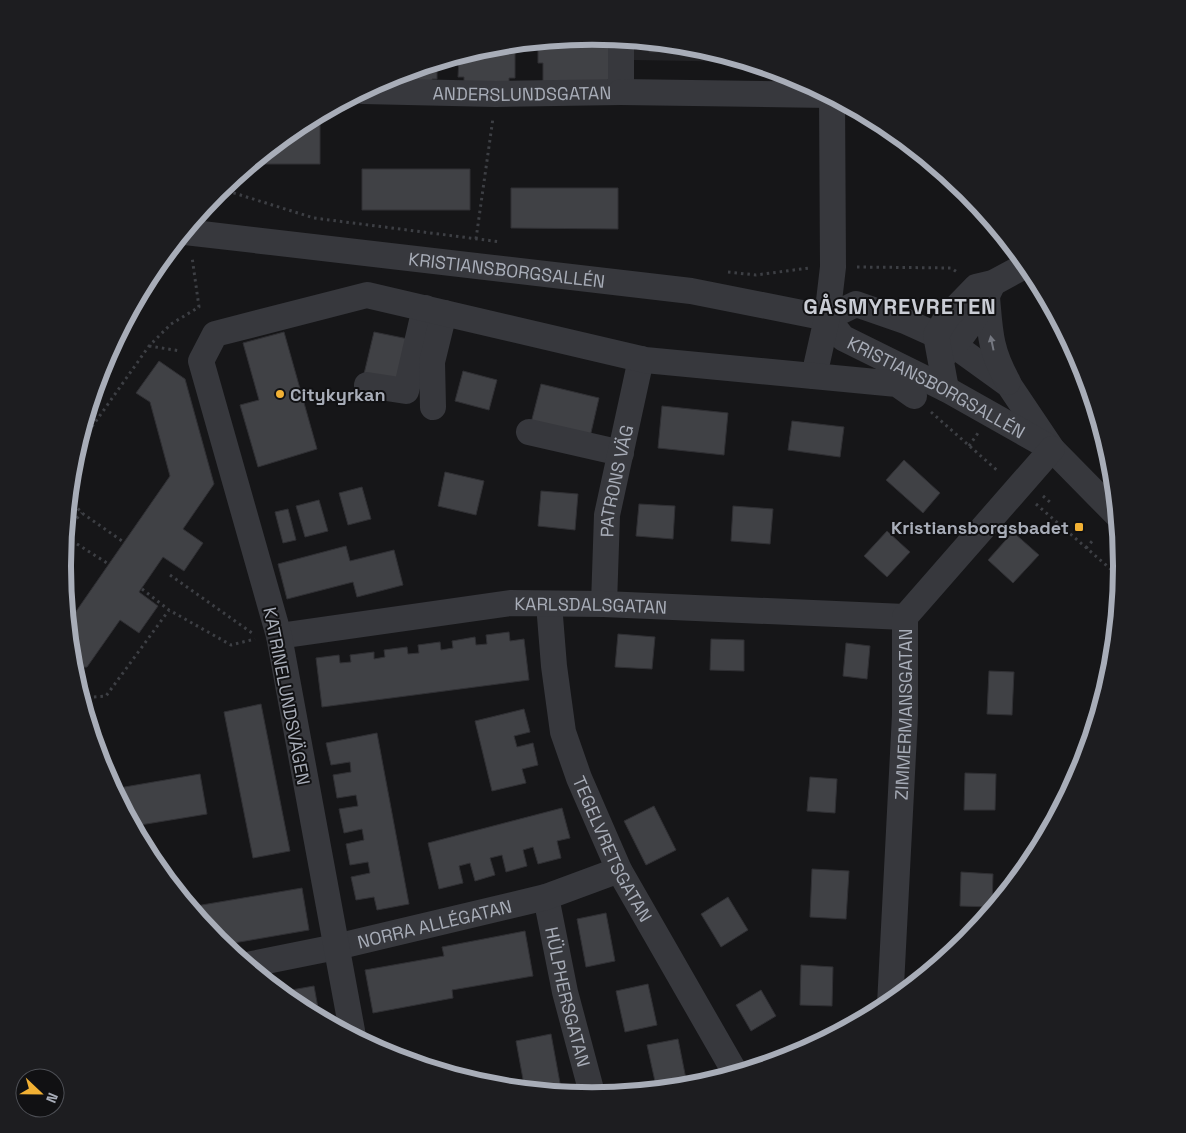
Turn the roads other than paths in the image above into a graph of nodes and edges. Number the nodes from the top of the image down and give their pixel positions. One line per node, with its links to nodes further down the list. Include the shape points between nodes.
1 (621, 46): 3 (street, ANDERSLUNDSGATAN)
2 (379, 91): 3 (street, ANDERSLUNDSGATAN)
3 (621, 92): 4 (street, ANDERSLUNDSGATAN)
4 (815, 95)
5 (831, 103): 10 (street, via 832,267)
6 (193, 232): 10 (street, KRISTIANSBORGSALLÉN, via 691,291)
7 (1021, 268): 8 (street)
8 (985, 289): 12 (street); 17 (street, one-way to 8, via 997,363 991,342)
9 (435, 311): 11 (street, KRISTIANSBORGSALLÉN, via 367,295); 13 (street, KRISTIANSBORGSALLÉN); 16 (street, via 406,391); 19 (street)
10 (827, 318): 12 (street, KRISTIANSBORGSALLÉN, via 856,304 905,321); 14 (street, KRISTIANSBORGSALLÉN); 15 (street, KRISTIANSBORGSALLÉN, via 843,338)
11 (215, 334): 27 (street, KATRINELUNDSVÄGEN, via 202,361)
12 (943, 347): 15 (street); 17 (street, KRISTIANSBORGSALLÉN); 18 (street)
13 (641, 360): 14 (street, KRISTIANSBORGSALLÉN); 22 (street, PATRONS VÄG)
14 (814, 376): 15 (street, KRISTIANSBORGSALLÉN)
15 (912, 384): 18 (street, KRISTIANSBORGSALLÉN)
16 (367, 385)
17 (1010, 385): 21 (street, KRISTIANSBORGSALLÉN)
18 (946, 389): 21 (street, KRISTIANSBORGSALLÉN)
19 (433, 407)
20 (528, 432): 22 (street)
21 (1052, 449): 23 (street, KRISTIANSBORGSALLÉN); 26 (street, ZIMMERMANSGATAN)
22 (620, 453): 25 (street, PATRONS VÄG, via 607,515)
23 (1111, 509)
24 (549, 604): 25 (street, KARLSDALSGATAN); 27 (street, KARLSDALSGATAN, via 510,603); 28 (street, TEGELVRETSGATAN, via 563,732)
25 (604, 604): 26 (street, KARLSDALSGATAN)
26 (905, 617): 32 (street, ZIMMERMANSGATAN, via 905,715)
27 (269, 637): 30 (street, KATRINELUNDSVÄGEN)
28 (619, 870): 29 (street, NORRA ALLÉGATAN); 34 (street, TEGELVRETSGATAN)
29 (546, 897): 30 (street, NORRA ALLÉGATAN); 35 (street, HÜLPHERSGATAN, via 565,992)
30 (336, 947): 31 (street, NORRA ALLÉGATAN); 33 (street, KATRINELUNDSVÄGEN)
31 (255, 963)
32 (891, 994)
33 (351, 1028)
34 (733, 1069)
35 (591, 1088)

